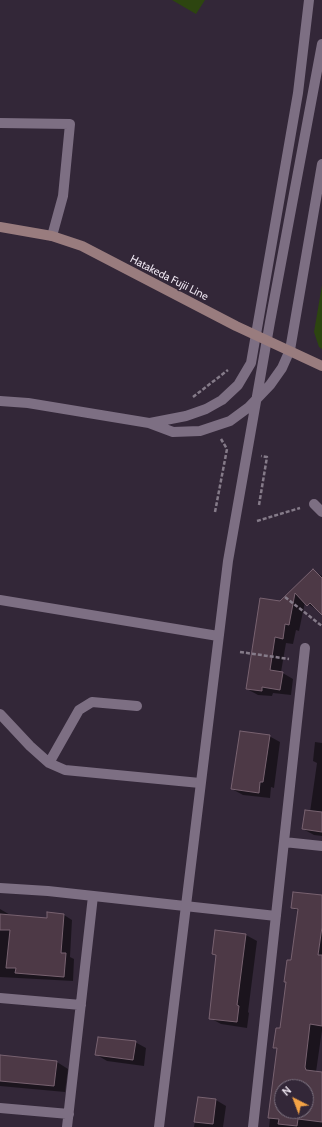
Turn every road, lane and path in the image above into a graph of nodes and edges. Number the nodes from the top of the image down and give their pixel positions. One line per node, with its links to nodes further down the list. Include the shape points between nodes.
1 (309, 0): 7 (street, via 298,93)
2 (322, 44): 24 (street, via 228,560)
3 (0, 123): 6 (street, via 70,124 63,196)
4 (322, 164): 8 (street)
5 (0, 227): 6 (main road, Hatakeda Fujii Line)
6 (52, 236): 7 (main road, Hatakeda Fujii Line, via 82,246)
7 (257, 336): 8 (main road, Hatakeda Fujii Line); 13 (street, via 252,363 238,385 222,400 186,416)
8 (290, 350): 9 (main road, Hatakeda Fujii Line); 13 (street, via 270,385 249,407 230,421 200,431 173,432)
9 (322, 366)
10 (230, 368): 11 (path)
11 (192, 396)
12 (0, 401): 13 (street, via 28,402)
13 (149, 423)
14 (227, 449): 18 (path)
15 (267, 457): 17 (path)
16 (314, 504): 19 (street); 20 (path)
17 (259, 505)
18 (215, 512)
19 (322, 512)
20 (257, 521)
21 (285, 596): 23 (path)
22 (0, 600): 24 (street)
23 (322, 626)
24 (218, 636): 31 (street)
25 (305, 648): 27 (street)
26 (240, 652): 27 (path)
27 (304, 662): 32 (street)
28 (137, 706): 30 (street, via 92,702 79,710)
29 (0, 714): 30 (street)
30 (49, 763): 31 (street, via 65,770)
31 (200, 783): 36 (street)
32 (284, 842): 33 (street); 37 (street)
33 (322, 846)
34 (0, 888): 35 (street, via 48,890)
35 (93, 896): 36 (street); 39 (street)
36 (185, 906): 37 (street); 43 (street)
37 (276, 916): 44 (street)
38 (0, 998): 39 (street)
39 (81, 1005): 41 (street)
40 (0, 1108): 41 (street)
41 (68, 1114): 42 (street)
42 (67, 1127)
43 (159, 1127)
44 (253, 1127)

